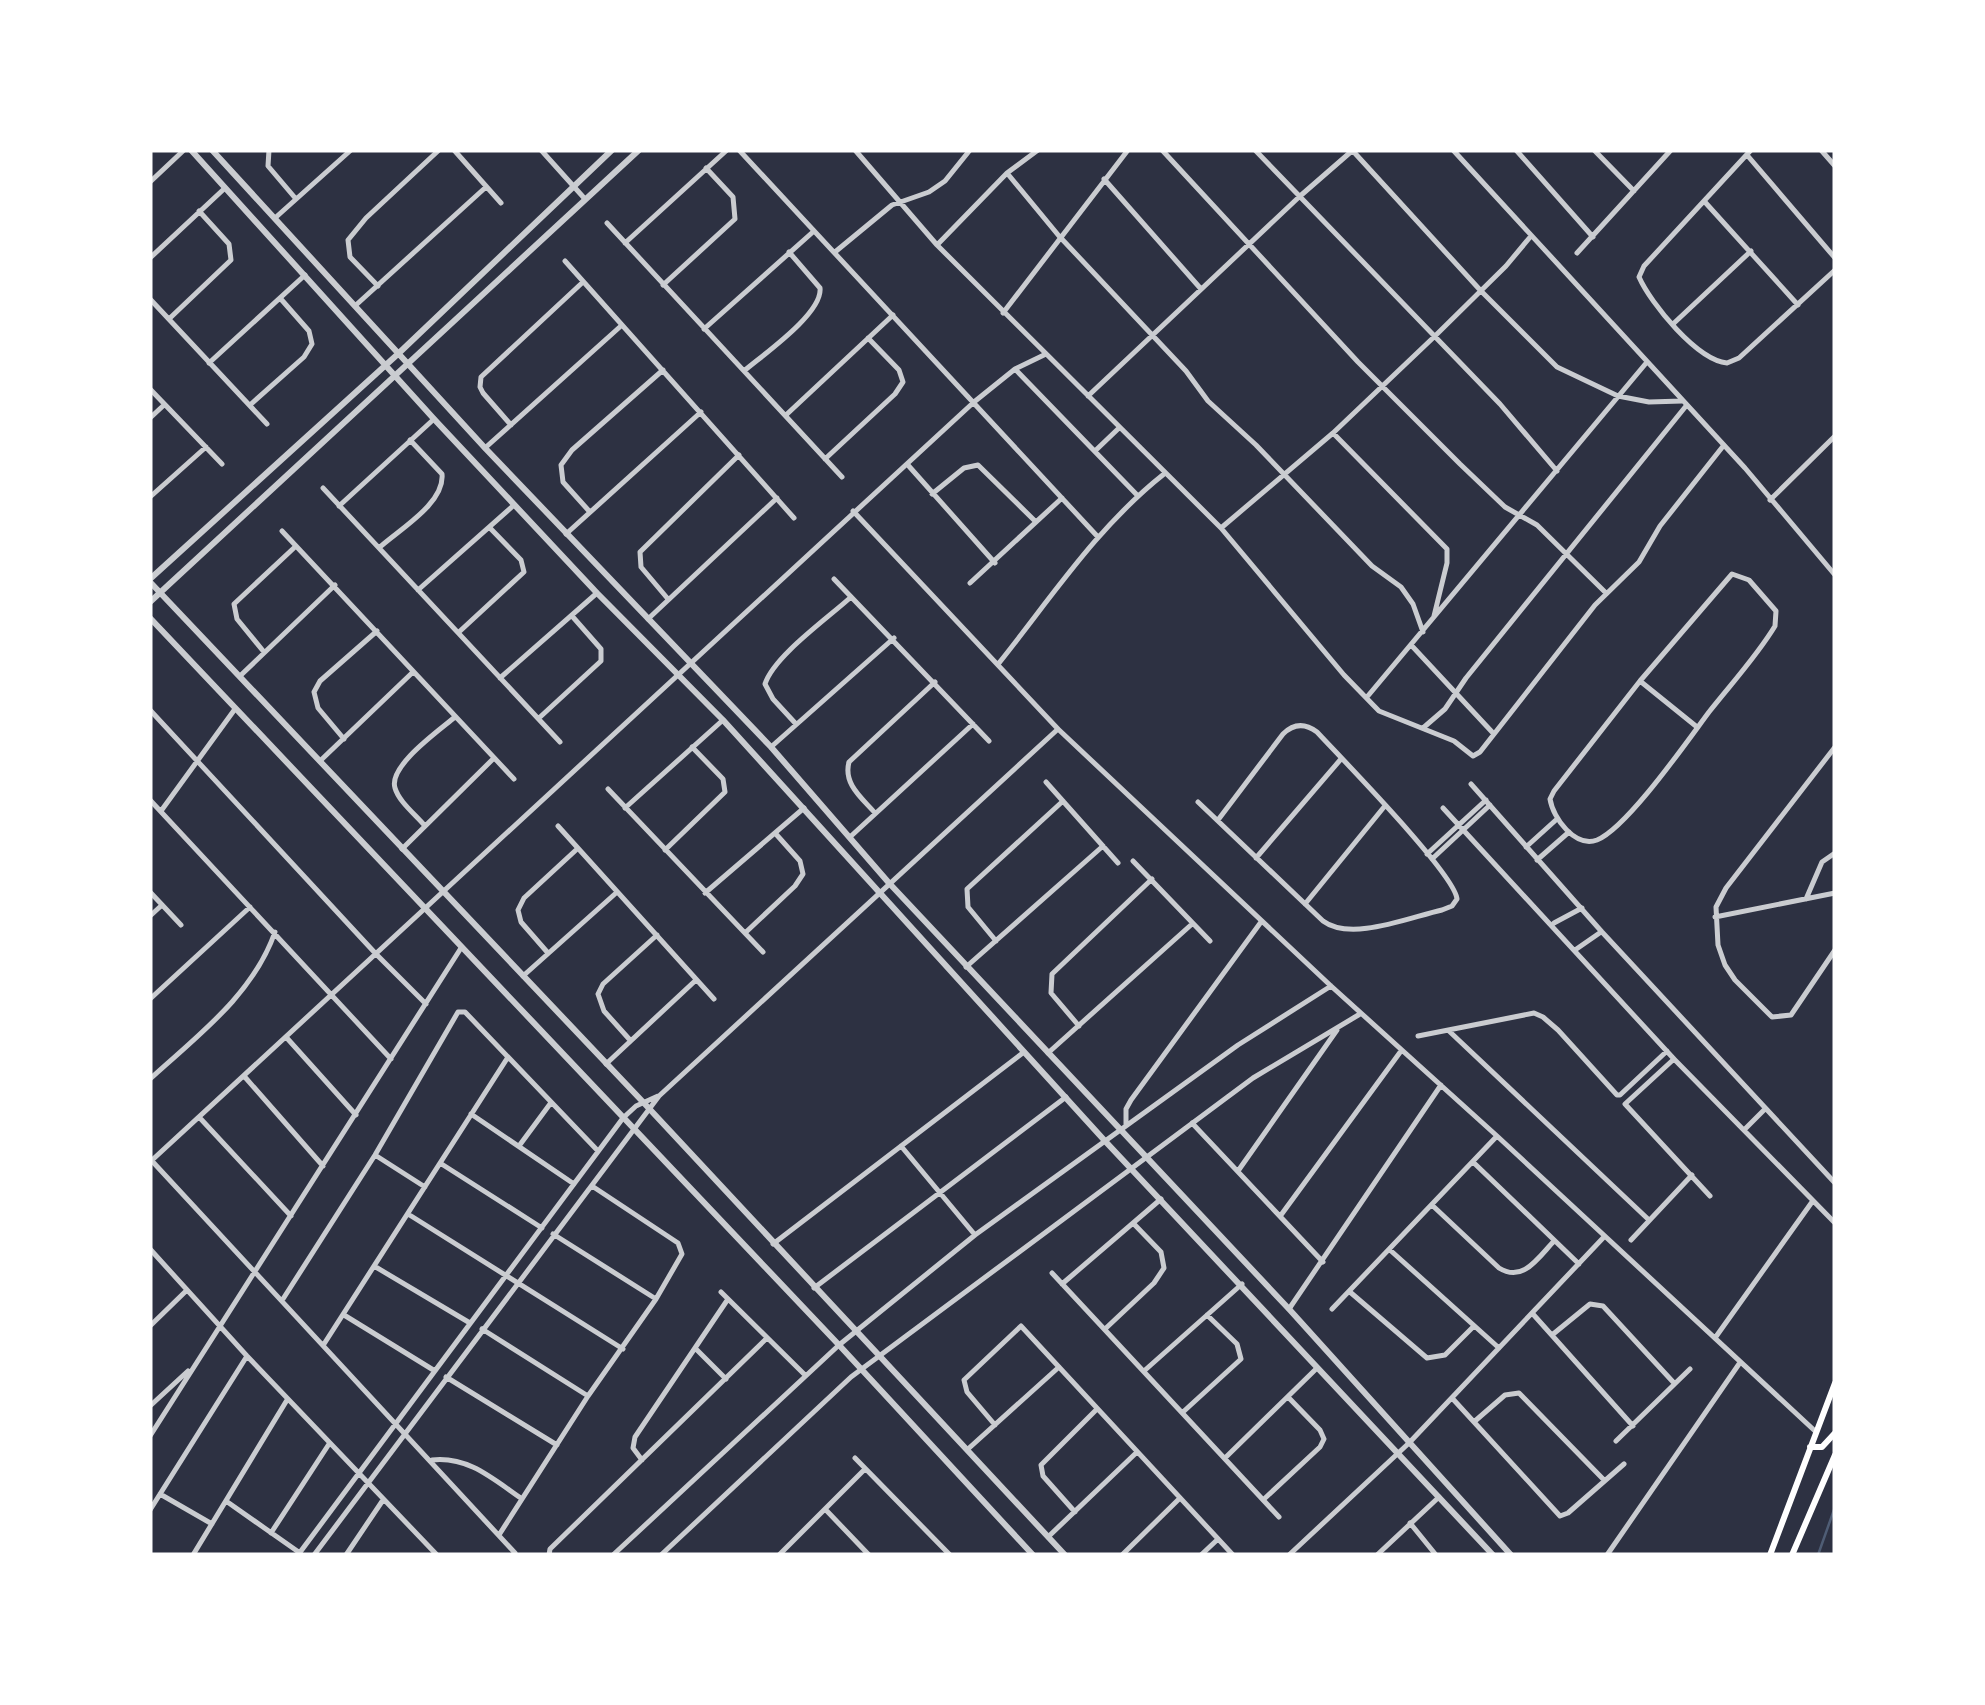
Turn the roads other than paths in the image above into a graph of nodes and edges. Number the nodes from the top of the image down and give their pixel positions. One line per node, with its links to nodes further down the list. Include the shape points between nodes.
1 (184, 150): 30 (street)
2 (192, 150): 33 (street)
3 (212, 150): 42 (street)
4 (269, 150): 36 (street, via 268,166)
5 (351, 150): 36 (street)
6 (439, 150): 62 (street, via 348,240 350,256)
7 (454, 150): 32 (street)
8 (541, 150): 31 (street)
9 (612, 150): 31 (street)
10 (639, 150): 37 (street)
11 (727, 150): 27 (street)
12 (739, 150): 44 (street)
13 (855, 150): 40 (street)
14 (970, 150): 40 (street, via 930,192)
15 (1038, 150): 28 (street)
16 (1128, 150): 29 (street)
17 (1162, 150): 49 (street)
18 (1255, 150): 35 (street)
19 (1353, 150): 35 (street); 64 (street)
20 (1454, 150): 45 (street)
21 (1516, 150): 47 (street)
22 (1594, 150): 34 (street)
23 (1670, 150): 34 (street)
24 (1821, 150): 26 (street)
25 (1749, 152): 38 (street); 56 (street)
26 (1835, 166)
27 (706, 168): 48 (street); 61 (street, via 733,197 736,219)
28 (1007, 173): 46 (street); 50 (street)
29 (1104, 179): 46 (street); 63 (street)
30 (150, 182)
31 (573, 186): 37 (street); 78 (street)
32 (486, 187): 39 (street); 62 (street)
33 (226, 188): 41 (street); 59 (street)
34 (1634, 191): 47 (street)
35 (1299, 197): 49 (street); 76 (street)
36 (296, 199): 42 (street)
37 (584, 199): 80 (street)
38 (1704, 201): 51 (street); 72 (street, via 1639,277)
39 (500, 203)
40 (900, 203): 50 (street); 53 (street)
41 (199, 211): 55 (street); 71 (street, via 232,254)
42 (275, 218): 67 (street)
43 (607, 223): 48 (street)
44 (814, 230): 52 (street); 53 (street)
45 (1532, 234): 64 (street); 81 (street)
46 (1059, 236): 69 (street); 75 (street)
47 (1594, 236): 54 (street)
48 (625, 243): 61 (street)
49 (1250, 244): 63 (street); 88 (street)
50 (937, 245): 69 (street)
51 (1751, 250): 68 (street); 72 (street)
52 (789, 252): 74 (street); 86 (street, via 820,288 820,300)
53 (835, 252): 70 (street)
54 (1577, 252)
55 (150, 258)
56 (1835, 258)
57 (565, 261): 60 (street)
58 (1835, 270): 68 (street)
59 (305, 275): 65 (street); 83 (street)
60 (583, 282): 73 (street); 101 (street, via 481,378 483,393)
61 (663, 285): 74 (street)
62 (378, 286): 67 (street)
63 (1202, 289): 75 (street)
64 (1482, 291): 76 (street); 91 (street, via 1557,367)
65 (280, 298): 82 (street); 95 (street, via 312,344)
66 (150, 299): 71 (street)
67 (356, 305): 78 (street)
68 (1798, 305): 72 (street, via 1728,363 1712,361)
69 (1003, 313): 79 (street)
70 (893, 315): 77 (street); 92 (street)
71 (170, 318): 82 (street)
72 (1673, 324)
73 (622, 326): 85 (street); 101 (street)
74 (704, 328): 86 (street)
75 (1152, 333): 90 (street); 116 (street)
76 (1435, 336): 88 (street); 114 (street)
77 (868, 338): 97 (street); 111 (street, via 900,370 903,382)
78 (399, 352): 80 (street); 83 (street)
79 (1046, 354): 84 (street); 90 (street)
80 (407, 362): 87 (street); 108 (street)
81 (1648, 362): 91 (street); 93 (street)
82 (208, 363): 95 (street)
83 (386, 364): 87 (street); 143 (street)
84 (1015, 369): 92 (street); 109 (street)
85 (663, 370): 96 (street); 127 (street, via 561,465 563,482)
86 (744, 371): 97 (street)
87 (395, 374): 99 (street); 147 (street)
88 (1382, 384): 103 (street); 129 (street, via 1481,486)
89 (150, 389): 94 (street)
90 (1087, 396): 102 (street)
91 (1618, 396): 93 (street); 114 (street)
92 (974, 402): 113 (street); 123 (street)
93 (1684, 403): 106 (street); 139 (street)
94 (164, 404): 98 (street); 107 (street)
95 (250, 405): 100 (street)
96 (701, 412): 110 (street); 127 (street)
97 (786, 415): 111 (street)
98 (150, 418)
99 (434, 418): 105 (street); 125 (street)
100 (268, 424)
101 (511, 426): 108 (street)
102 (1118, 428): 109 (street); 115 (street)
103 (1333, 432): 116 (street); 156 (street, via 1443,544 1448,555)
104 (1835, 436): 124 (street)
105 (410, 440): 126 (street); 138 (street, via 442,474 442,487)
106 (1724, 445): 124 (street); 149 (street, via 1638,562)
107 (206, 448): 112 (street); 121 (street)
108 (485, 448): 135 (street)
109 (1095, 451): 120 (street)
110 (740, 454): 122 (street); 151 (street, via 640,552 642,567)
111 (825, 459): 117 (street)
112 (222, 464)
113 (907, 464): 119 (street); 128 (street)
114 (1557, 471): 129 (street)
115 (1164, 474): 120 (street); 133 (street)
116 (1281, 474): 133 (street); 159 (street, via 1372,566 1402,586)
117 (842, 477)
118 (323, 488): 126 (street)
119 (932, 494): 131 (street, via 978,465); 140 (street)
120 (1138, 496): 136 (street)
121 (150, 497)
122 (777, 498): 130 (street); 151 (street)
123 (1062, 498): 131 (street); 136 (street)
124 (1770, 500): 141 (street)
125 (514, 505): 132 (street); 148 (street)
126 (340, 506): 138 (street)
127 (590, 511): 135 (street)
128 (854, 512): 163 (street); 164 (street)
129 (1519, 515): 139 (street); 156 (street)
130 (794, 518)
131 (1036, 522): 140 (street)
132 (490, 528): 146 (street); 158 (street, via 524,572)
133 (1221, 528): 172 (street)
134 (282, 531): 137 (street)
135 (566, 534): 155 (street)
136 (1098, 537): 163 (street)
137 (296, 546): 145 (street); 162 (street, via 234,604 236,619)
138 (380, 547): 146 (street)
139 (1567, 554): 149 (street); 171 (street)
140 (995, 563): 144 (street)
141 (1835, 576)
142 (834, 579): 150 (street)
143 (150, 580): 147 (street)
144 (970, 583)
145 (335, 585): 157 (street); 162 (street)
146 (418, 590): 158 (street)
147 (160, 593): 152 (street); 166 (street)
148 (597, 593): 153 (street); 167 (street)
149 (1606, 593): 183 (street)
150 (851, 596): 160 (street); 178 (street, via 766,678 773,699)
151 (668, 600): 155 (street)
152 (150, 602)
153 (572, 616): 168 (street); 176 (street, via 601,649 601,661)
154 (150, 618): 173 (street)
155 (648, 619): 164 (street)
156 (1434, 620): 159 (street)
157 (377, 631): 165 (street); 184 (street, via 314,692 318,708)
158 (458, 632): 168 (street)
159 (1424, 632): 161 (street)
160 (894, 638): 170 (street); 178 (street)
161 (1412, 646): 171 (street); 172 (street)
162 (264, 652): 166 (street)
163 (998, 663): 182 (street)
164 (691, 664): 167 (street); 188 (street)
165 (414, 672): 175 (street); 184 (street)
166 (240, 676): 193 (street)
167 (678, 676): 177 (street); 232 (street)
168 (500, 678): 176 (street)
169 (1640, 681): 180 (street); 180 (street, via 1727,577 1750,580 1778,620); 210 (street, via 1554,792)
170 (934, 682): 179 (street); 209 (street, via 850,762 851,786)
171 (1455, 694): 181 (street); 183 (street)
172 (1367, 696): 181 (street, via 1386,716)
173 (235, 709): 194 (street); 241 (street)
174 (150, 710): 194 (street)
175 (455, 716): 190 (street); 212 (street, via 403,763 394,781)
176 (538, 718): 186 (street)
177 (722, 720): 187 (street); 205 (street)
178 (796, 724): 188 (street)
179 (974, 724): 185 (street); 209 (street)
180 (1697, 727): 215 (street, via 1605,835 1590,841)
181 (1423, 728): 183 (street, via 1475,756)
182 (1058, 729): 230 (street); 245 (street)
183 (1493, 733)
184 (344, 739): 193 (street)
185 (989, 741)
186 (560, 742)
187 (692, 747): 204 (street); 222 (street, via 723,778 724,792)
188 (771, 747): 217 (street)
189 (1835, 747): 192 (street)
190 (494, 758): 196 (street); 212 (street)
191 (1341, 758): 206 (street); 211 (street, via 1312,728 1292,726); 225 (street)
192 (1827, 758): 195 (street); 244 (street, via 1726,888)
193 (320, 761): 220 (street)
194 (197, 762): 208 (street); 259 (street)
195 (1835, 765)
196 (514, 779)
197 (1046, 782): 201 (street)
198 (1471, 784): 203 (street)
199 (608, 789): 204 (street)
200 (150, 800): 208 (street)
201 (1062, 801): 218 (street); 254 (street, via 967,889 968,907)
202 (1198, 802): 211 (street)
203 (1488, 803): 214 (street); 219 (street)
204 (624, 808): 222 (street)
205 (804, 808): 216 (street); 235 (street)
206 (1384, 808): 224 (street); 238 (street)
207 (1443, 808): 214 (street)
208 (160, 811): 240 (street)
209 (876, 813): 217 (street)
210 (1557, 818): 215 (street); 219 (street)
211 (1218, 820): 225 (street)
212 (425, 826): 220 (street)
213 (558, 826): 221 (street)
214 (1461, 828): 224 (street); 247 (street)
215 (1570, 832): 226 (street)
216 (774, 833): 234 (street); 251 (street, via 800,860 802,874)
217 (850, 837): 230 (street)
218 (1103, 846): 228 (street); 254 (street)
219 (1526, 848): 226 (street)
220 (402, 849): 232 (street)
221 (576, 850): 233 (street); 260 (street, via 518,910 520,922)
222 (664, 850): 234 (street)
223 (1835, 853): 237 (street, via 1822,862)
224 (1429, 856): 238 (street, via 1455,888 1452,906 1347,932 1331,928)
225 (1256, 858): 238 (street)
226 (1538, 860): 242 (street)
227 (1133, 861): 229 (street)
228 (1118, 863)
229 (1152, 879): 246 (street); 270 (street, via 1052,974 1051,993)
230 (888, 883): 235 (street); 261 (street)
231 (150, 892): 239 (street)
232 (444, 892): 241 (street); 262 (street)
233 (616, 893): 252 (street); 260 (street)
234 (706, 893): 251 (street)
235 (878, 893): 277 (street); 287 (street)
236 (1835, 894): 237 (street)
237 (1806, 898): 244 (street)
238 (1306, 904)
239 (162, 905): 243 (street); 248 (street)
240 (250, 907): 249 (street); 267 (street)
241 (425, 908): 255 (street); 259 (street)
242 (1582, 908): 247 (street); 250 (street)
243 (150, 916)
244 (1715, 917): 257 (street, via 1725,965 1772,1017 1791,1015)
245 (1261, 922): 264 (street); 298 (street, via 1131,1100)
246 (1192, 924): 253 (street); 270 (street)
247 (1553, 924): 256 (street)
248 (181, 925)
249 (274, 932): 265 (street); 285 (street, via 236,998)
250 (1602, 932): 256 (street); 291 (street)
251 (745, 933): 258 (street)
252 (657, 935): 263 (street); 275 (street, via 598,994)
253 (1210, 940)
254 (996, 941): 261 (street)
255 (462, 948): 268 (street); 296 (street)
256 (1575, 950): 278 (street)
257 (1835, 950)
258 (763, 952)
259 (376, 954): 265 (street); 268 (street)
260 (548, 954): 262 (street)
261 (966, 967): 279 (street)
262 (523, 976): 283 (street)
263 (696, 980): 266 (street); 275 (street)
264 (1330, 986): 269 (street); 298 (street)
265 (332, 995): 274 (street); 281 (street)
266 (714, 998)
267 (150, 999)
268 (426, 1004): 281 (street)
269 (1360, 1014): 271 (street); 276 (street)
270 (1079, 1026): 279 (street)
271 (1338, 1028): 297 (street); 314 (street)
272 (1449, 1031): 273 (street); 278 (street, via 1526,1013 1543,1016 1617,1095); 328 (street)
273 (1418, 1036)
274 (286, 1038): 284 (street); 294 (street)
275 (630, 1040): 283 (street)
276 (1401, 1050): 286 (street); 326 (street)
277 (1024, 1052): 288 (street); 305 (street)
278 (1667, 1052): 282 (street)
279 (1048, 1053): 301 (street)
280 (508, 1057): 290 (street); 293 (street); 307 (street, via 466,1012 458,1012)
281 (391, 1059): 294 (street)
282 (1674, 1059): 300 (street); 315 (street, via 1625,1104)
283 (606, 1064): 289 (street)
284 (244, 1076): 295 (street); 312 (street)
285 (150, 1079)
286 (1441, 1085): 302 (street); 340 (street)
287 (658, 1096): 289 (street); 292 (street)
288 (1066, 1097): 303 (street); 320 (street)
289 (643, 1102): 292 (street); 296 (street)
290 (551, 1103): 304 (street); 306 (street)
291 (1765, 1109): 300 (street); 316 (street)
292 (650, 1110): 299 (street); 337 (street)
293 (471, 1114): 304 (street); 311 (street)
294 (356, 1115): 312 (street)
295 (199, 1116): 309 (street); 327 (street)
296 (622, 1118): 299 (street); 306 (street)
297 (1192, 1123): 308 (street); 314 (street)
298 (1126, 1124): 301 (street)
299 (634, 1129): 318 (street); 372 (street)
300 (1746, 1129): 323 (street)
301 (1118, 1130): 303 (street); 308 (street)
302 (1497, 1136): 310 (street); 334 (street)
303 (1106, 1142): 313 (street); 333 (street)
304 (519, 1146): 317 (street)
305 (901, 1146): 320 (street); 337 (street)
306 (598, 1151): 317 (street)
307 (374, 1154): 319 (street); 353 (street)
308 (1146, 1158): 313 (street); 357 (street)
309 (150, 1160): 343 (street)
310 (1473, 1162): 324 (street); 336 (street)
311 (440, 1163): 319 (street); 331 (street)
312 (324, 1166): 327 (street)
313 (1131, 1168): 322 (street); 377 (street)
314 (1238, 1171): 326 (street)
315 (1692, 1175): 321 (street); 328 (street)
316 (1835, 1182)
317 (574, 1184): 331 (street)
318 (592, 1186): 332 (street); 354 (street, via 678,1243 680,1262)
319 (424, 1187): 325 (street)
320 (940, 1191): 333 (street); 349 (street)
321 (1710, 1196)
322 (1161, 1199): 329 (street); 348 (street)
323 (1813, 1201): 330 (street); 370 (street)
324 (1433, 1206): 336 (street, via 1510,1274 1524,1272); 339 (street)
325 (408, 1214): 342 (street); 345 (street)
326 (1281, 1215): 340 (street)
327 (291, 1216): 343 (street)
328 (1650, 1220): 335 (street)
329 (1132, 1223): 347 (street); 365 (street, via 1162,1252 1164,1268)
330 (1835, 1223)
331 (542, 1228): 345 (street)
332 (553, 1234): 346 (street); 354 (street)
333 (975, 1235): 367 (street)
334 (1603, 1238): 341 (street); 370 (street)
335 (1632, 1240)
336 (1554, 1241): 341 (street)
337 (773, 1244): 349 (street)
338 (150, 1249): 350 (street)
339 (1390, 1250): 352 (street); 363 (street)
340 (1323, 1262): 357 (street)
341 (1579, 1264): 358 (street)
342 (374, 1266): 359 (street); 361 (street)
343 (255, 1271): 353 (street); 364 (street)
344 (1052, 1274): 347 (street)
345 (506, 1276): 346 (street); 361 (street)
346 (516, 1283): 366 (street); 375 (street)
347 (1062, 1284): 365 (street)
348 (1242, 1284): 360 (street); 381 (street)
349 (814, 1288): 367 (street)
350 (187, 1290): 362 (street); 364 (street)
351 (721, 1292): 355 (street)
352 (1350, 1292): 356 (street); 363 (street, via 1427,1358 1445,1356)
353 (283, 1299): 371 (street)
354 (656, 1299): 375 (street)
355 (728, 1299): 369 (street); 373 (street)
356 (1332, 1309)
357 (1289, 1310): 407 (street)
358 (1532, 1313): 368 (street); 374 (street)
359 (343, 1314): 371 (street); 384 (street)
360 (1208, 1315): 385 (street); 397 (street, via 1237,1344 1241,1358)
361 (470, 1324): 384 (street)
362 (150, 1326)
363 (1474, 1326): 374 (street)
364 (220, 1327): 376 (street); 380 (street)
365 (1106, 1328): 385 (street)
366 (482, 1329): 387 (street); 391 (street)
367 (856, 1331): 372 (street); 377 (street)
368 (1552, 1335): 389 (street, via 1598,1304); 401 (street)
369 (767, 1338): 386 (street); 388 (street)
370 (1714, 1338): 378 (street)
371 (324, 1344): 398 (street)
372 (839, 1345): 383 (street); 386 (street)
373 (695, 1348): 388 (street); 418 (street, via 633,1442)
374 (1499, 1348): 393 (street)
375 (623, 1349): 391 (street)
376 (247, 1356): 394 (street); 424 (street)
377 (880, 1358): 383 (street); 411 (street)
378 (1740, 1364): 402 (street); 466 (street)
379 (1059, 1367): 396 (street); 400 (street); 400 (street, via 1022,1326 964,1380)
380 (192, 1368): 395 (street); 405 (street)
381 (1317, 1368): 392 (street); 413 (street)
382 (1690, 1369): 389 (street)
383 (862, 1370): 455 (street); 457 (street)
384 (435, 1371): 398 (street)
385 (1144, 1371): 397 (street)
386 (805, 1376): 454 (street)
387 (446, 1377): 403 (street); 409 (street)
388 (726, 1378): 418 (street)
389 (1674, 1383): 401 (street)
390 (1835, 1383): 402 (main road)
391 (588, 1396): 409 (street)
392 (1288, 1397): 416 (street); 429 (street, via 1324,1439)
393 (1452, 1398): 399 (street); 407 (street)
394 (288, 1400): 408 (street); 430 (street)
395 (150, 1406)
396 (1097, 1409): 412 (street); 433 (street, via 1041,1465 1042,1476)
397 (1184, 1412): 416 (street)
398 (397, 1422): 403 (street); 421 (street)
399 (1475, 1422): 422 (street, via 1506,1395 1519,1393); 422 (street, via 1560,1516)
400 (995, 1424): 411 (street)
401 (1633, 1426): 406 (street)
402 (1815, 1431): 410 (main road)
403 (406, 1432): 417 (street); 423 (street)
404 (1835, 1433): 410 (main road, via 1822,1447)
405 (150, 1436)
406 (1616, 1441)
407 (1409, 1443): 413 (street); 465 (street)
408 (330, 1444): 421 (street); 437 (street)
409 (557, 1445): 427 (street)
410 (1810, 1447): 467 (main road)
411 (968, 1449): 439 (street)
412 (1137, 1452): 426 (street); 433 (street)
413 (1398, 1454): 425 (street); 461 (street)
414 (1835, 1455): 468 (main road)
415 (855, 1458): 420 (street)
416 (1225, 1458): 429 (street)
417 (432, 1460): 427 (street, via 468,1464); 438 (street)
418 (642, 1460): 453 (street)
419 (1624, 1464): 422 (street)
420 (865, 1469): 431 (street); 456 (street)
421 (358, 1474): 423 (street); 444 (street)
422 (1604, 1480)
423 (367, 1484): 428 (street); 449 (street)
424 (160, 1494): 432 (street); 435 (street)
425 (1439, 1497): 436 (street); 464 (street)
426 (1180, 1498): 440 (street); 458 (street)
427 (522, 1499): 438 (street)
428 (383, 1500): 441 (street); 450 (street)
429 (1263, 1500): 434 (street)
430 (226, 1501): 435 (street); 437 (street)
431 (825, 1509): 445 (street); 446 (street)
432 (150, 1510)
433 (1074, 1512): 439 (street)
434 (1279, 1516)
435 (212, 1524): 442 (street)
436 (1410, 1524): 462 (street); 463 (street)
437 (271, 1533): 444 (street)
438 (499, 1536): 443 (street)
439 (1048, 1537): 447 (street)
440 (1218, 1540): 459 (street); 460 (street)
441 (426, 1544): 451 (street); 452 (street)
442 (194, 1552): 448 (street)
443 (515, 1553)
444 (299, 1554)
445 (782, 1554)
446 (865, 1554)
447 (1062, 1554)
448 (204, 1555)
449 (314, 1555)
450 (346, 1555)
451 (419, 1555)
452 (436, 1555)
453 (548, 1555)
454 (613, 1555)
455 (661, 1555)
456 (950, 1555)
457 (1033, 1555)
458 (1122, 1555)
459 (1200, 1555)
460 (1233, 1555)
461 (1289, 1555)
462 (1377, 1555)
463 (1436, 1555)
464 (1492, 1555)
465 (1511, 1555)
466 (1606, 1555)
467 (1770, 1555)
468 (1792, 1555)

